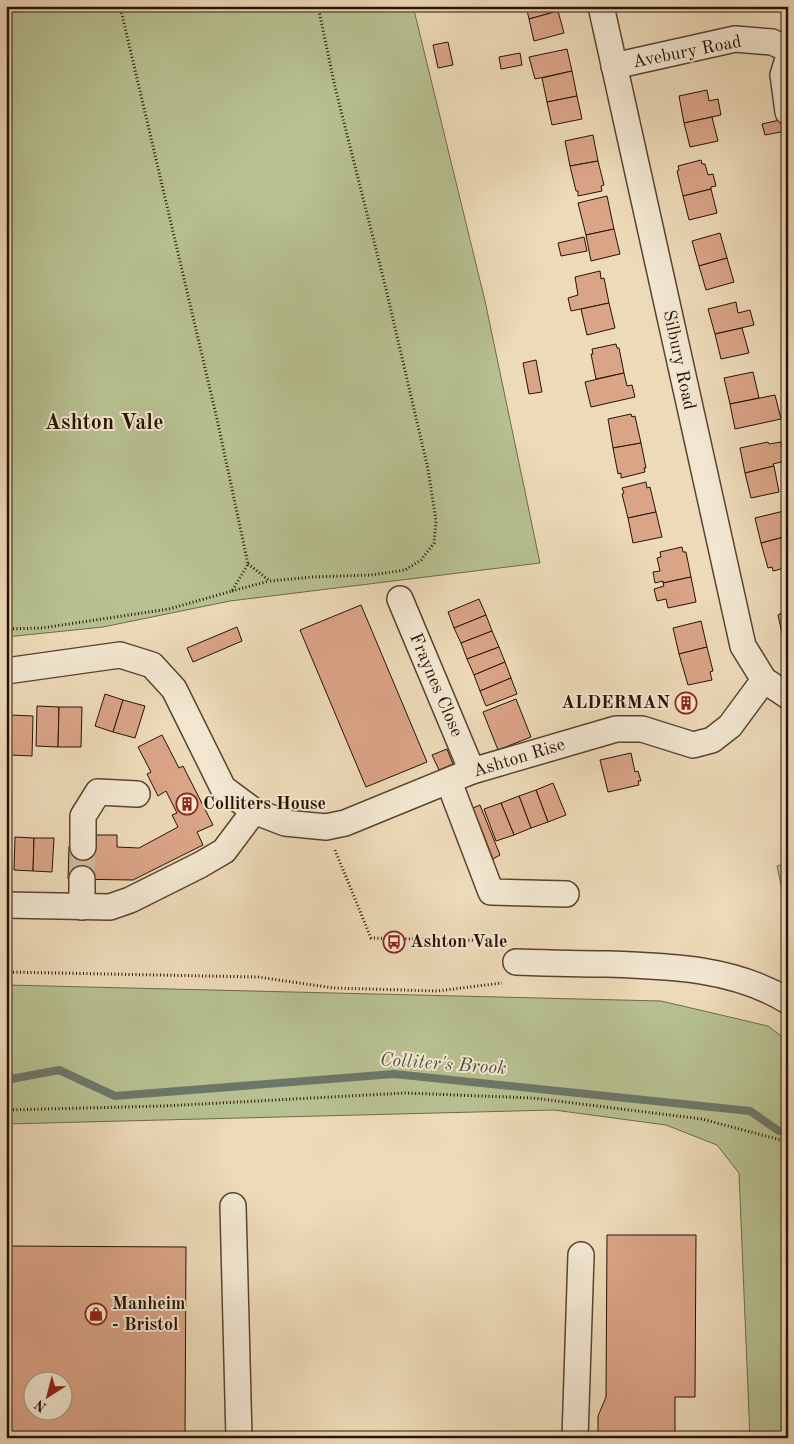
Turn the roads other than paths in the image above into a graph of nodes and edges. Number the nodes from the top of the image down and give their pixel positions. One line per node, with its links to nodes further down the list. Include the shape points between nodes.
1 (601, 6): 4 (street, Silbury Road)
2 (788, 49): 4 (street, Avebury Road, via 772,42 735,39)
3 (788, 60): 5 (street, via 783,75)
4 (614, 66): 8 (street, Silbury Road, via 743,646)
5 (788, 112)
6 (400, 599): 10 (street, Fraynes Close)
7 (6, 671): 13 (street, Ashton Rise, via 120,655 152,665 174,689 223,788)
8 (764, 680): 9 (street, Silbury Road); 10 (street, Ashton Rise, via 730,726 712,740 693,745 642,729 616,729)
9 (788, 696)
10 (472, 771): 11 (street, Ashton Rise)
11 (449, 782): 13 (street, Ashton Rise, via 346,823 326,827 285,823); 16 (street, via 491,892)
12 (137, 794): 14 (street, via 98,792 83,816)
13 (254, 811): 18 (street, via 224,851 200,865 110,908)
14 (83, 847)
15 (82, 879): 18 (street)
16 (566, 894)
17 (6, 905): 18 (street)
18 (82, 907)
19 (516, 972): 20 (street, via 665,966 719,974 747,982)
20 (788, 1001)
21 (232, 1206): 23 (street)
22 (580, 1255): 24 (street)
23 (239, 1438)
24 (575, 1438)

